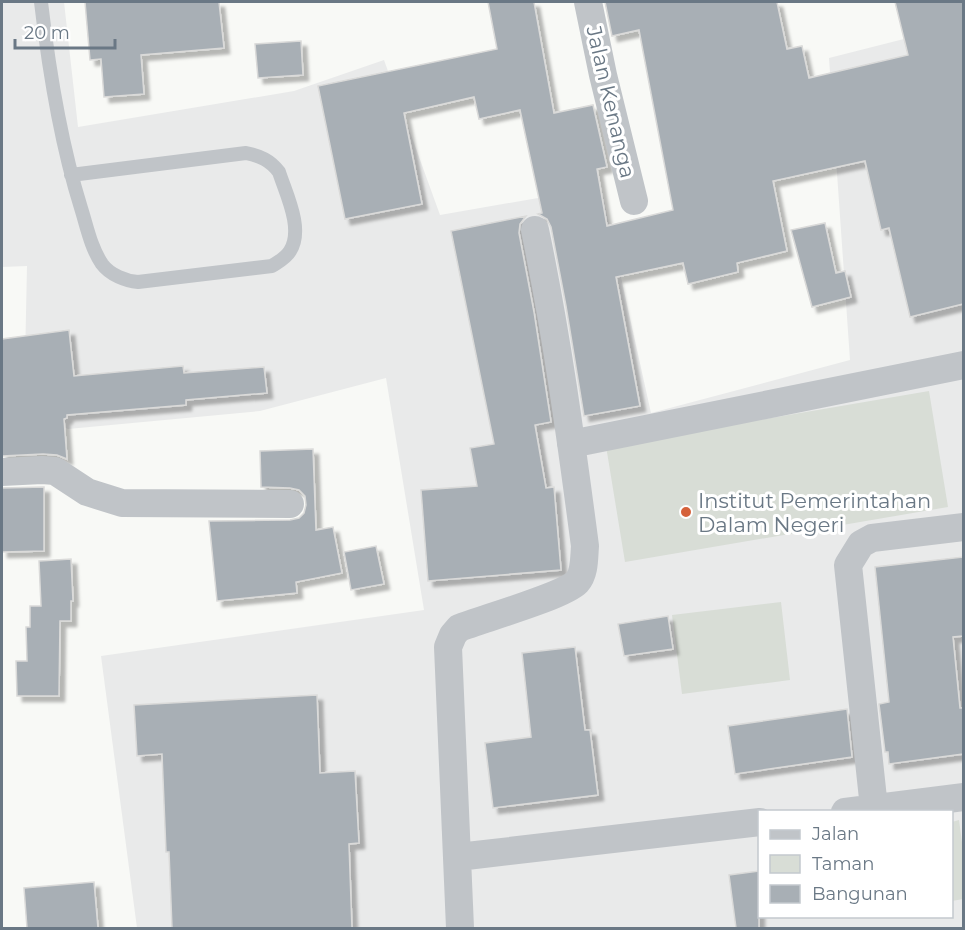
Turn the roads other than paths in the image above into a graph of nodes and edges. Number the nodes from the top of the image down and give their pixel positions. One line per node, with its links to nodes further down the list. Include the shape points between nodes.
1 (41, 2): 3 (lane, via 53,92)
2 (588, 2): 4 (street, Jalan Kenanga)
3 (71, 175): 3 (lane, via 246,153 257,155 279,172 295,224 294,240 283,260 272,266 128,281 103,265)
4 (634, 201)
5 (535, 230): 7 (street)
6 (963, 365): 7 (street)
7 (571, 444): 15 (street, via 585,546 577,582 459,628 448,647)
8 (2, 472): 9 (street, via 55,471 87,492 122,503)
9 (290, 504)
10 (963, 527): 12 (street, via 872,538 861,544 848,565)
11 (963, 797): 12 (street)
12 (874, 808): 13 (street)
13 (860, 810)
14 (758, 822): 15 (street)
15 (458, 857): 16 (street)
16 (460, 928)

